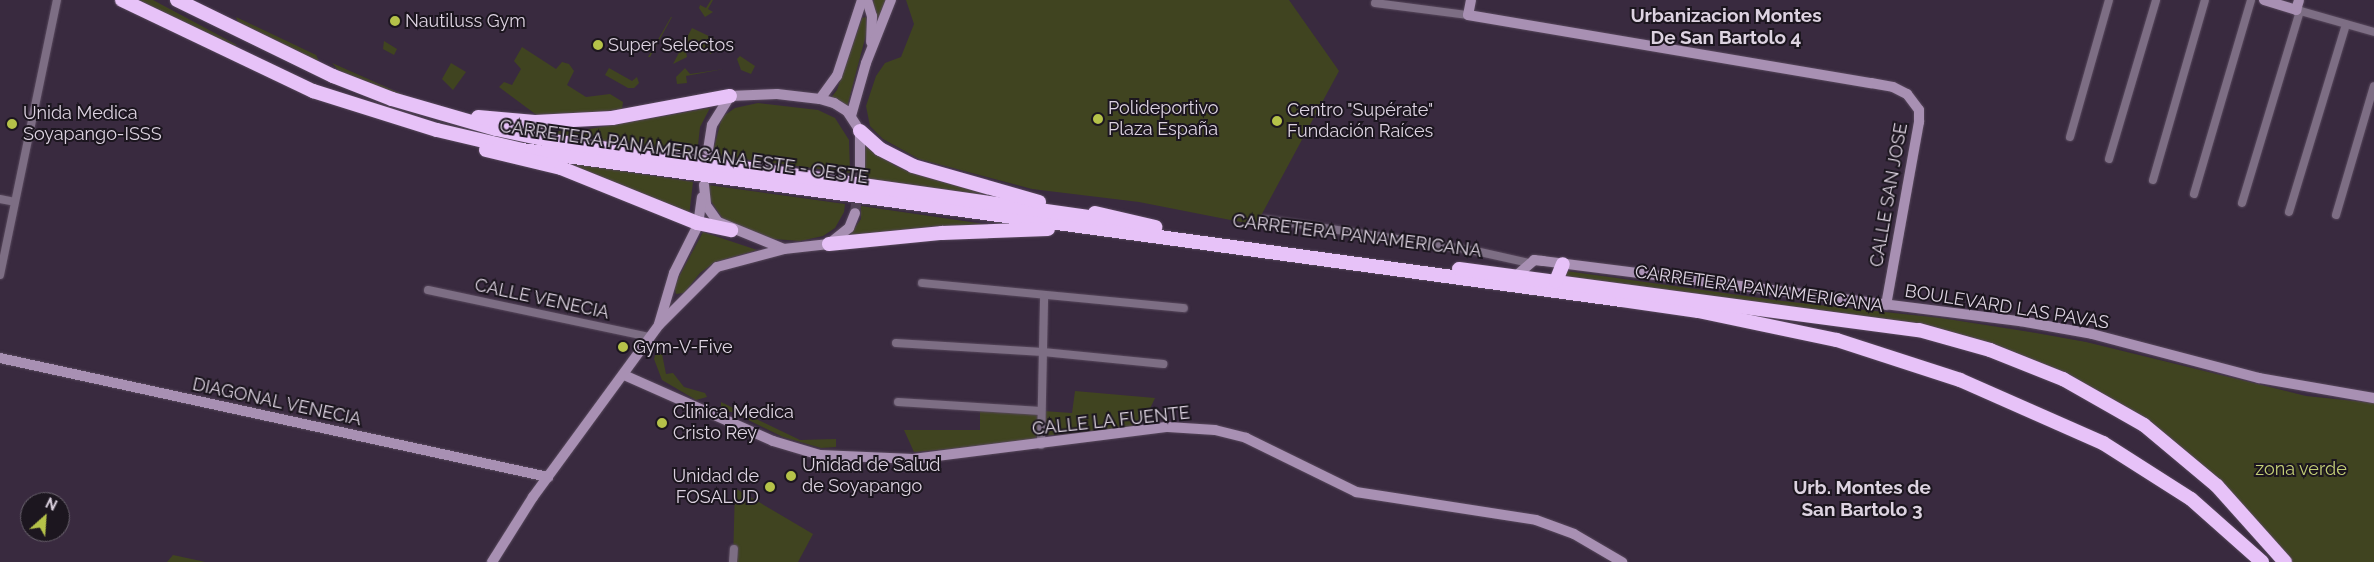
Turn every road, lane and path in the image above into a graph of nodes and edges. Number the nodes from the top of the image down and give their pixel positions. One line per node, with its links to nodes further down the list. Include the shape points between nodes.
1 (56, 0): 33 (street)
2 (122, 0): 20 (highway, CARRETERA PANAMERICANA ESTE - OESTE)
3 (177, 0): 23 (highway, CARRETERA PANAMERICANA ESTE - OESTE, via 320,71)
4 (862, 0): 22 (street, via 837,76)
5 (867, 0): 18 (street, via 872,25)
6 (891, 0): 18 (street)
7 (1471, 0): 15 (street)
8 (2110, 0): 26 (street)
9 (2156, 0): 28 (street)
10 (2205, 0): 30 (street)
11 (2251, 0): 31 (street)
12 (2264, 0): 14 (street)
13 (1376, 2): 15 (street, CALLE SAN JOSE)
14 (2298, 7): 16 (street); 34 (street)
15 (1468, 15): 53 (street, CALLE SAN JOSE, via 1894,87 1908,94 1919,110 1919,122)
16 (2346, 24): 17 (street); 35 (street)
17 (2374, 32)
18 (866, 63): 24 (street)
19 (2374, 86): 37 (street)
20 (313, 91): 39 (highway, via 343,107 419,132 561,168); 42 (highway, CARRETERA PANAMERICANA ESTE - OESTE, via 437,130 560,156)
21 (730, 96): 22 (street, via 760,93); 23 (highway, via 612,118 552,122 488,118); 27 (street, via 714,119)
22 (820, 99): 24 (street, via 834,102)
23 (413, 106): 40 (highway, CARRETERA PANAMERICANA ESTE - OESTE, via 552,141)
24 (851, 116): 25 (street)
25 (860, 131): 29 (street); 40 (highway, via 880,149 913,166 1040,202)
26 (2070, 137)
27 (708, 150)
28 (2109, 160)
29 (860, 167)
30 (2153, 180)
31 (2194, 194)
32 (0, 199): 33 (street)
33 (15, 202): 47 (street)
34 (2242, 203)
35 (2289, 212)
36 (855, 213): 43 (street, via 849,228)
37 (2336, 214)
38 (1264, 219): 45 (street, via 1471,250)
39 (698, 223): 41 (highway); 41 (street, via 703,189 714,218); 55 (street, via 674,273)
40 (1155, 227): 48 (highway, CARRETERA PANAMERICANA, via 1402,263)
41 (731, 230): 44 (street)
42 (1118, 231): 43 (highway, via 1023,228); 72 (highway, CARRETERA PANAMERICANA, via 1698,311 1872,350 1960,380 2103,443 2191,499)
43 (829, 244): 44 (street)
44 (784, 249): 55 (street, via 717,267)
45 (1529, 263): 46 (street, BOULEVARD LAS PAVAS, via 1534,260); 48 (street)
46 (1563, 264): 49 (highway); 53 (street, BOULEVARD LAS PAVAS)
47 (0, 275)
48 (1517, 275): 49 (highway, CARRETERA PANAMERICANA)
49 (1556, 281): 73 (highway, CARRETERA PANAMERICANA, via 1919,330 2027,364 2092,394 2168,443 2218,486)
50 (922, 282): 52 (street)
51 (428, 290): 56 (street, CALLE VENECIA)
52 (1044, 296): 54 (street); 58 (street)
53 (1886, 305): 62 (street, BOULEVARD LAS PAVAS, via 2092,334 2251,376)
54 (1184, 308)
55 (659, 325): 56 (street)
56 (650, 337): 61 (street)
57 (896, 343): 58 (street)
58 (1043, 352): 60 (street); 64 (street)
59 (0, 358): 66 (street, DIAGONAL VENECIA)
60 (1163, 364)
61 (624, 375): 65 (street, CALLE LA FUENTE, via 773,441 815,454 912,459); 66 (street)
62 (2374, 398)
63 (898, 402): 64 (street)
64 (1041, 411): 65 (street)
65 (1041, 444): 68 (street, CALLE LA FUENTE, via 1168,427 1215,430 1246,438 1356,492 1536,520 1574,534)
66 (548, 477): 69 (street)
67 (734, 549): 70 (street)
68 (1613, 559): 71 (street, CALLE LA FUENTE)
69 (492, 562)
70 (733, 562)
71 (1622, 562)
72 (2262, 562)
73 (2285, 562)

